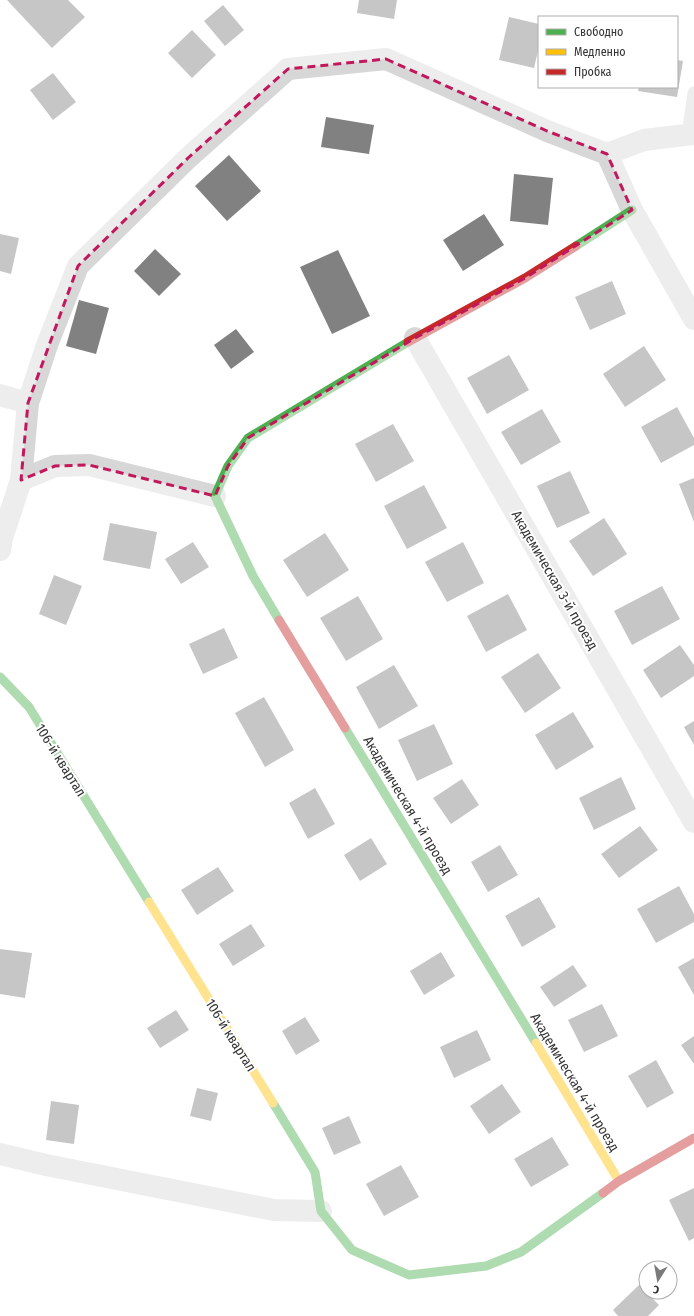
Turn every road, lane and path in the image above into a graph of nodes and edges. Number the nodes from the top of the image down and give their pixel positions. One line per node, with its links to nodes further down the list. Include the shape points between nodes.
1 (694, 93): 2 (lane)
2 (691, 135): 3 (street, via 644,140)
3 (607, 154): 4 (street); 8 (street, via 547,131 386,59 288,69 188,158 78,266)
4 (632, 210): 5 (street); 6 (street, via 525,278)
5 (694, 319)
6 (415, 338): 10 (street, via 248,438 228,466); 13 (street, Академическая 3-й проезд)
7 (0, 395): 8 (street)
8 (28, 402): 9 (street)
9 (21, 480): 10 (street, via 55,466 90,464); 11 (street)
10 (216, 496): 16 (street, Академическая 4-й проезд, via 253,576)
11 (0, 550)
12 (0, 677): 17 (street, 106-й квартал, via 29,707 315,1172)
13 (694, 822)
14 (694, 1138): 16 (street, 106-й квартал)
15 (0, 1154): 17 (street, via 274,1210)
16 (619, 1181): 17 (street, 106-й квартал, via 521,1252 486,1266 409,1275 352,1250)
17 (321, 1211)

